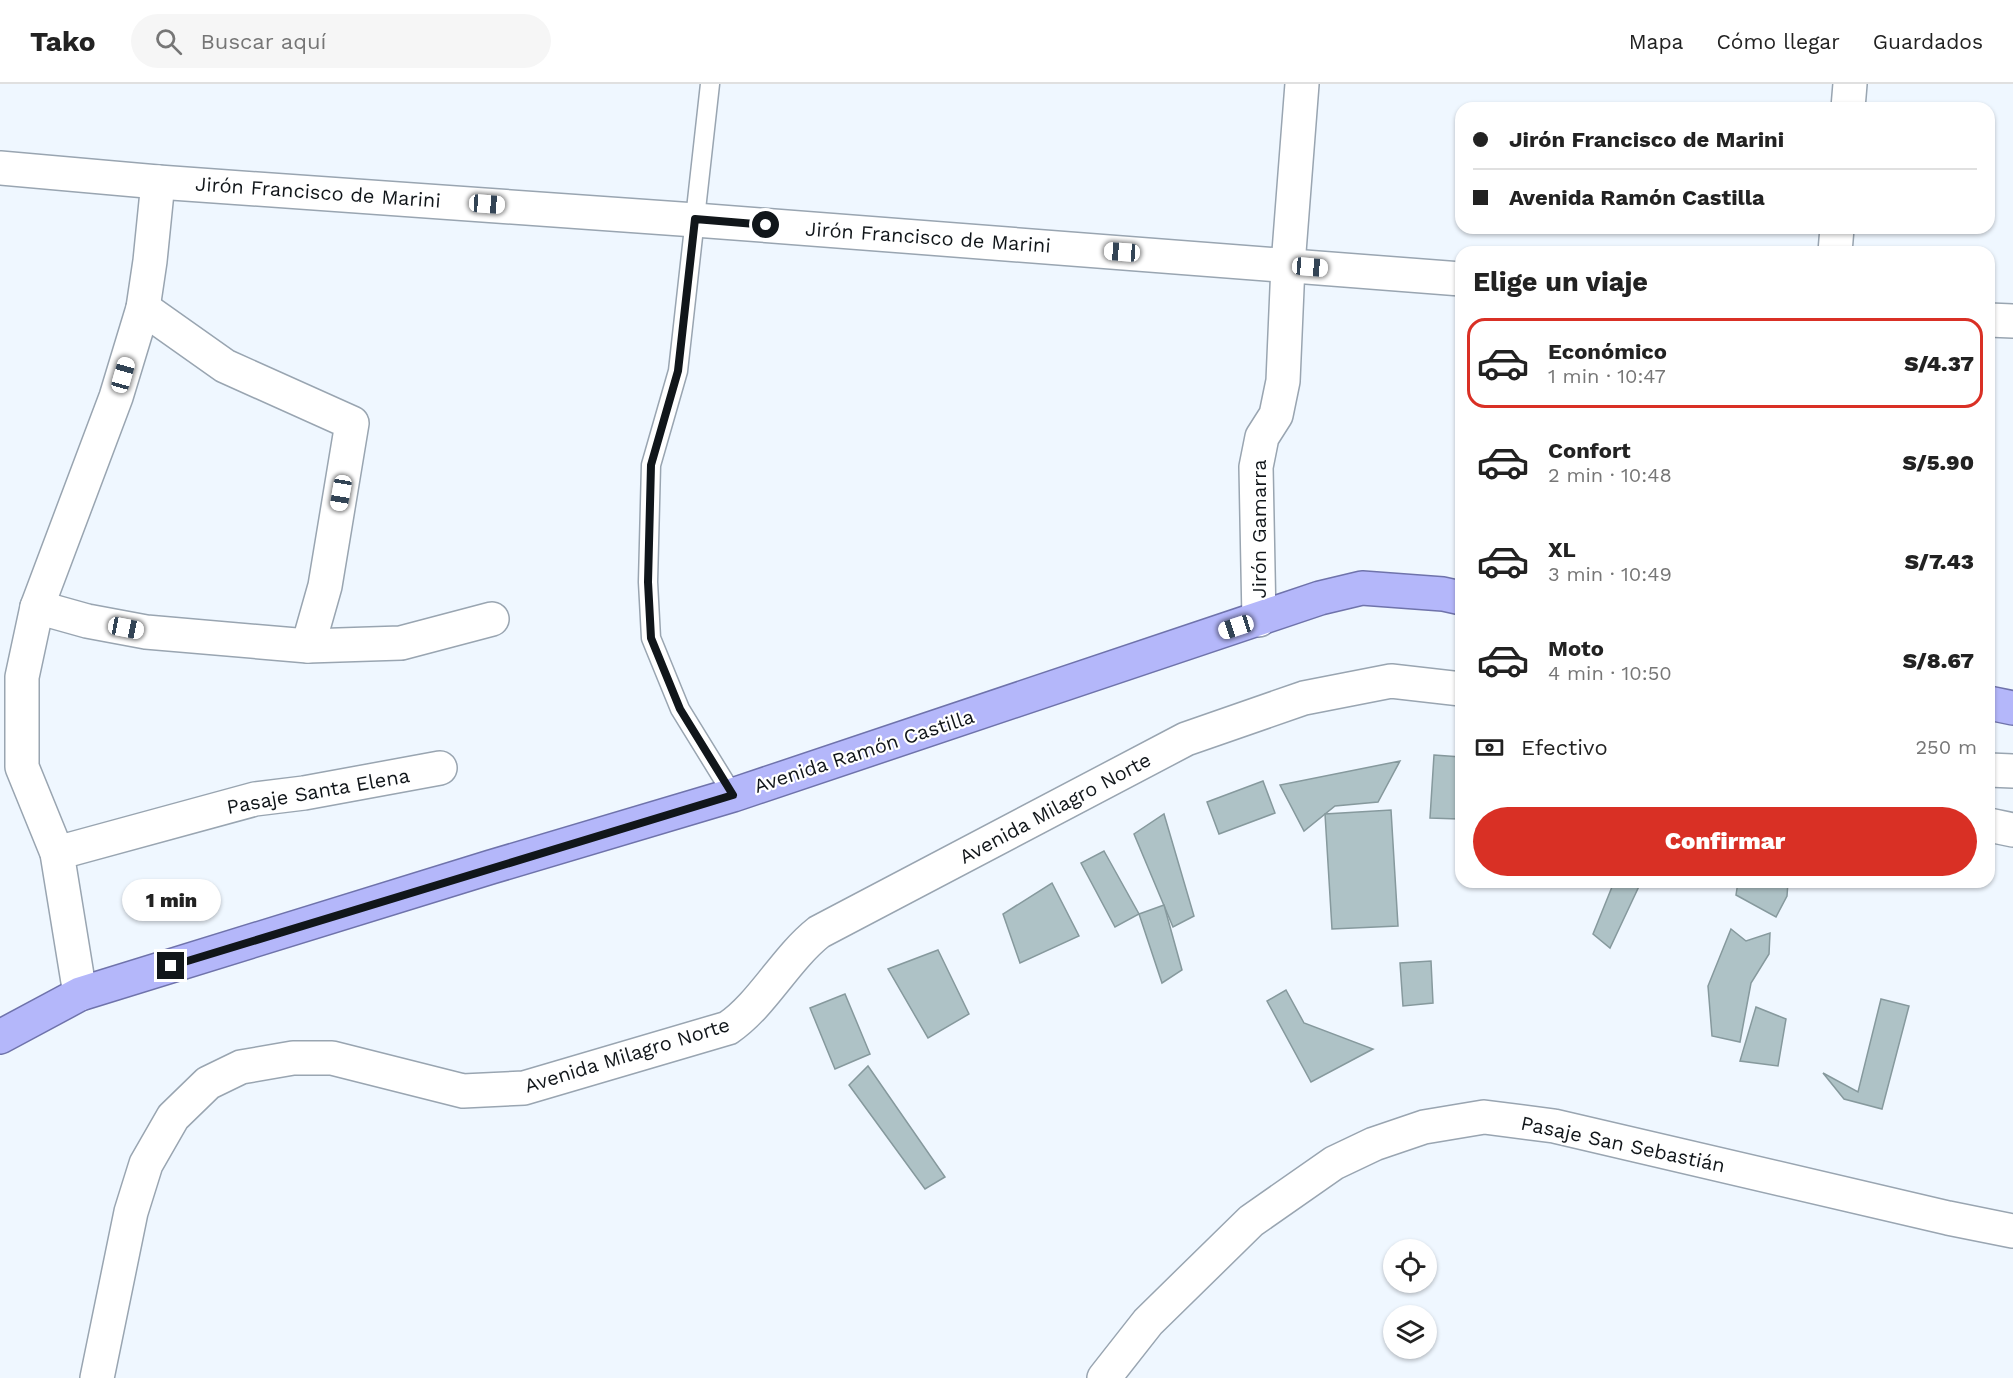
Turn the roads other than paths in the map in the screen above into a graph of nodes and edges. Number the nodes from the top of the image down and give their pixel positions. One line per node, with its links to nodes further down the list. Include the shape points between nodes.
1 (710, 84): 7 (lane)
2 (1302, 84): 8 (street, Jirón Gamarra)
3 (1850, 84): 4 (street)
4 (1848, 102)
5 (0, 168): 6 (street, Jirón Francisco de Marini)
6 (158, 182): 7 (street, Jirón Francisco de Marini); 10 (street)
7 (695, 219): 8 (street, Jirón Francisco de Marini); 24 (lane, via 678,371 651,465 650,627 680,709)
8 (1288, 265): 9 (street, Jirón Francisco de Marini); 16 (street, Jirón Gamarra, via 1282,381 1276,415 1262,437 1256,467)
9 (1455, 279)
10 (142, 308): 14 (street, via 116,397); 17 (street, via 225,366 352,423 325,586)
11 (1995, 320): 12 (street)
12 (2013, 321)
13 (1455, 597): 16 (highway, Avenida Ramón Castilla, via 1362,588)
14 (37, 607): 17 (street, via 146,632); 27 (street, via 22,676 21,767)
15 (492, 619): 17 (street, via 401,642)
16 (1258, 620): 24 (highway, Avenida Ramón Castilla)
17 (308, 646)
18 (1455, 688): 31 (street, Avenida Milagro Norte, via 1391,681 1304,698 1185,739 819,932 728,1028 524,1088 463,1091 332,1058 293,1058 241,1067 208,1083 173,1117 146,1164 131,1212)
19 (1995, 704): 20 (highway)
20 (2013, 708)
21 (440, 768): 27 (street, Pasaje Santa Elena, via 255,799)
22 (1995, 770): 23 (street)
23 (2013, 771)
24 (733, 795): 28 (highway, Avenida Ramón Castilla)
25 (1995, 826): 26 (street)
26 (2013, 830)
27 (57, 853): 28 (street)
28 (80, 994): 29 (highway, Avenida Ramón Castilla)
29 (0, 1037)
30 (2013, 1231): 32 (street, Pasaje San Sebastián, via 1554,1126 1484,1117 1424,1126 1334,1163 1251,1221 1148,1322)
31 (97, 1378)
32 (1104, 1378)

